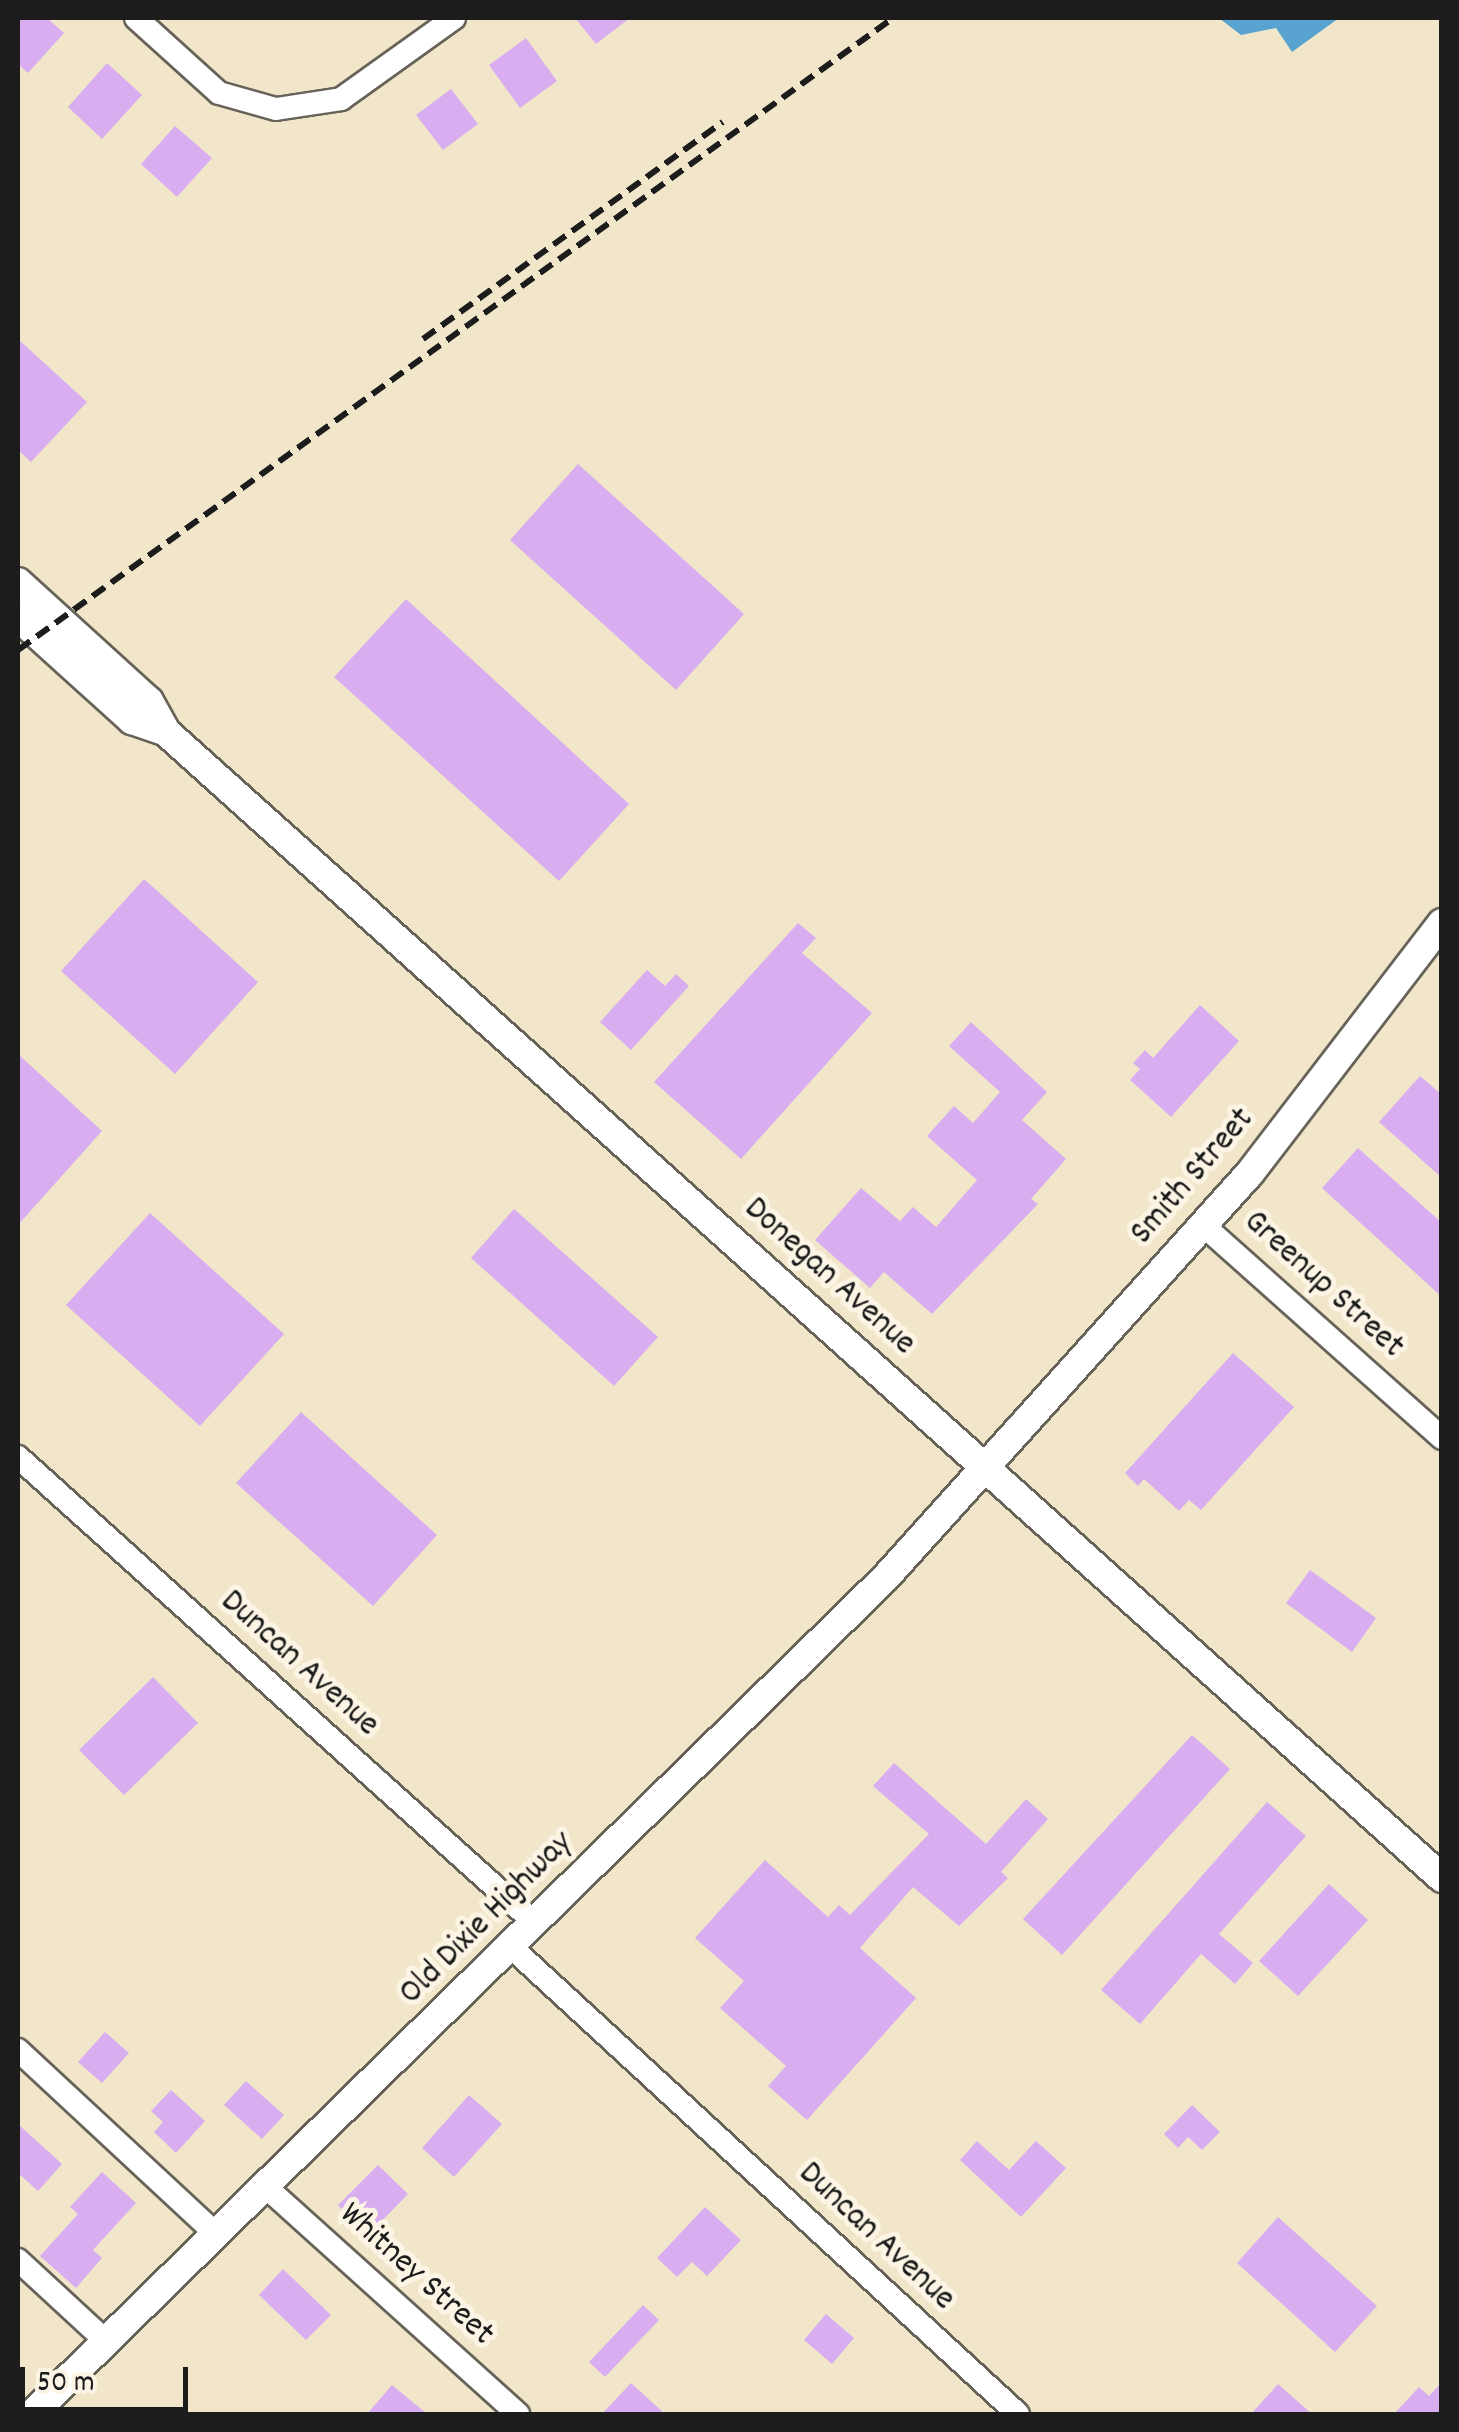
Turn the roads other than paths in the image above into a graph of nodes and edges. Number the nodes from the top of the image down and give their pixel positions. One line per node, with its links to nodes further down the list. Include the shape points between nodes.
1 (136, 18): 2 (street, via 219,93 276,109 341,99)
2 (454, 18)
3 (18, 582): 5 (street, Donegan Avenue, via 149,701)
4 (18, 617): 5 (street, Donegan Avenue, via 132,720)
5 (166, 732): 10 (street, Donegan Avenue)
6 (1442, 924): 7 (street, Smith Street, via 1332,1072)
7 (1203, 1225): 8 (street, Greenup Street); 10 (street, Smith Street)
8 (1442, 1438)
9 (18, 1457): 12 (street, Duncan Avenue)
10 (985, 1467): 11 (street, Donegan Avenue); 12 (street, Old Dixie Highway, via 888,1576)
11 (1442, 1878)
12 (535, 1923): 13 (street, Old Dixie Highway)
13 (511, 1947): 15 (street, Old Dixie Highway); 19 (street, Duncan Avenue)
14 (18, 2050): 16 (street)
15 (268, 2188): 16 (street, Old Dixie Highway); 21 (street, Whitney Street)
16 (217, 2235): 18 (street, Old Dixie Highway)
17 (18, 2260): 18 (street)
18 (106, 2342): 20 (street, Old Dixie Highway)
19 (1004, 2410)
20 (32, 2414)
21 (518, 2414)

